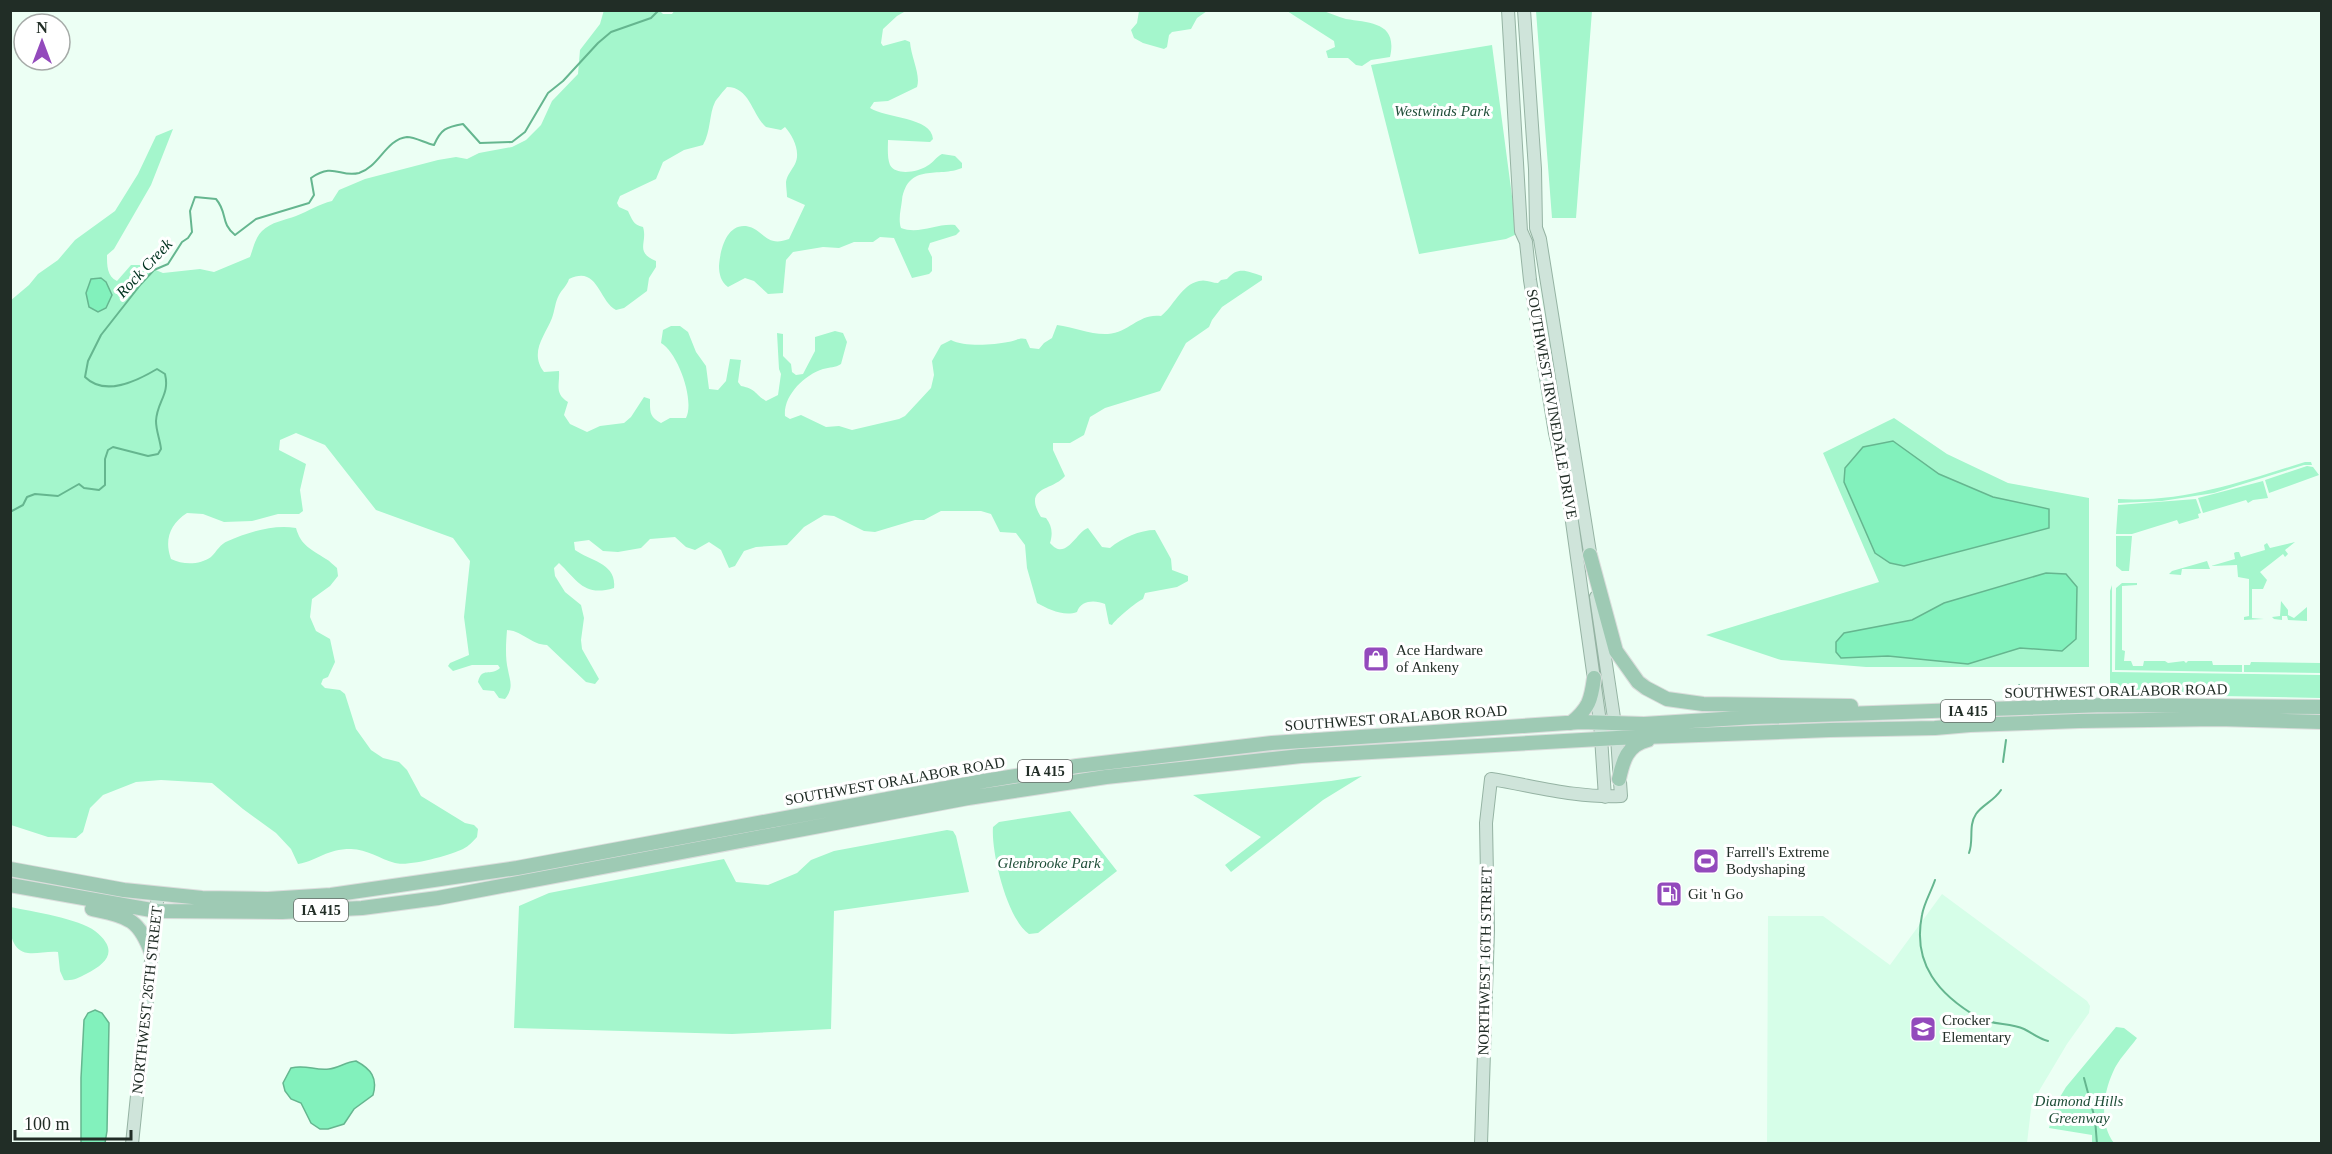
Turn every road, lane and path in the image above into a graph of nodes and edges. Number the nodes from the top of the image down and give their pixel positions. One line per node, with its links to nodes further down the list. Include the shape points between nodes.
1 (1508, 10): 4 (main road, SOUTHWEST IRVINEDALE DRIVE, via 1521,231 1567,486)
2 (1524, 10): 3 (main road, SOUTHWEST IRVINEDALE DRIVE, via 1536,228)
3 (1590, 555): 6 (main road, via 1616,651 1638,682 1655,693 1703,704); 7 (main road, SOUTHWEST IRVINEDALE DRIVE)
4 (1594, 678): 7 (main road, SOUTHWEST IRVINEDALE DRIVE); 9 (main road, via 1587,708)
5 (2322, 707): 6 (main road, SOUTHWEST ORALABOR ROAD / IA 415, via 2104,705)
6 (1934, 711): 7 (main road, SOUTHWEST ORALABOR ROAD / IA 415, via 1644,724)
7 (1607, 722): 9 (main road, SOUTHWEST ORALABOR ROAD / IA 415); 11 (main road, SOUTHWEST IRVINEDALE DRIVE); 12 (main road, SOUTHWEST IRVINEDALE DRIVE)
8 (2322, 722): 10 (main road, SOUTHWEST ORALABOR ROAD / IA 415, via 2079,720)
9 (1571, 723): 18 (main road, SOUTHWEST ORALABOR ROAD / IA 415, via 1272,743 1077,766 867,801 483,874 331,895 224,899)
10 (1663, 737): 11 (main road, SOUTHWEST ORALABOR ROAD / IA 415); 13 (main road, via 1632,748)
11 (1617, 738): 12 (main road, SOUTHWEST ORALABOR ROAD / IA 415); 13 (main road, SOUTHWEST IRVINEDALE DRIVE)
12 (1602, 739): 14 (main road, SOUTHWEST IRVINEDALE DRIVE); 19 (main road, SOUTHWEST ORALABOR ROAD / IA 415, via 1301,756 1106,777 968,798 485,890 362,908)
13 (1619, 779): 14 (main road, SOUTHWEST IRVINEDALE DRIVE, via 1621,796)
14 (1605, 797): 22 (main road, NORTHWEST 16TH STREET, via 1564,794 1491,779 1486,823 1488,930)
15 (10, 869): 18 (main road, IA 415)
16 (10, 885): 19 (main road, IA 415)
17 (10, 891): 20 (main road, via 125,918 138,925)
18 (158, 893): 19 (main road, NORTHWEST 26TH STREET)
19 (157, 911): 20 (main road, NORTHWEST 26TH STREET)
20 (152, 954): 21 (main road, NORTHWEST 26TH STREET)
21 (132, 1143)
22 (1481, 1143)

